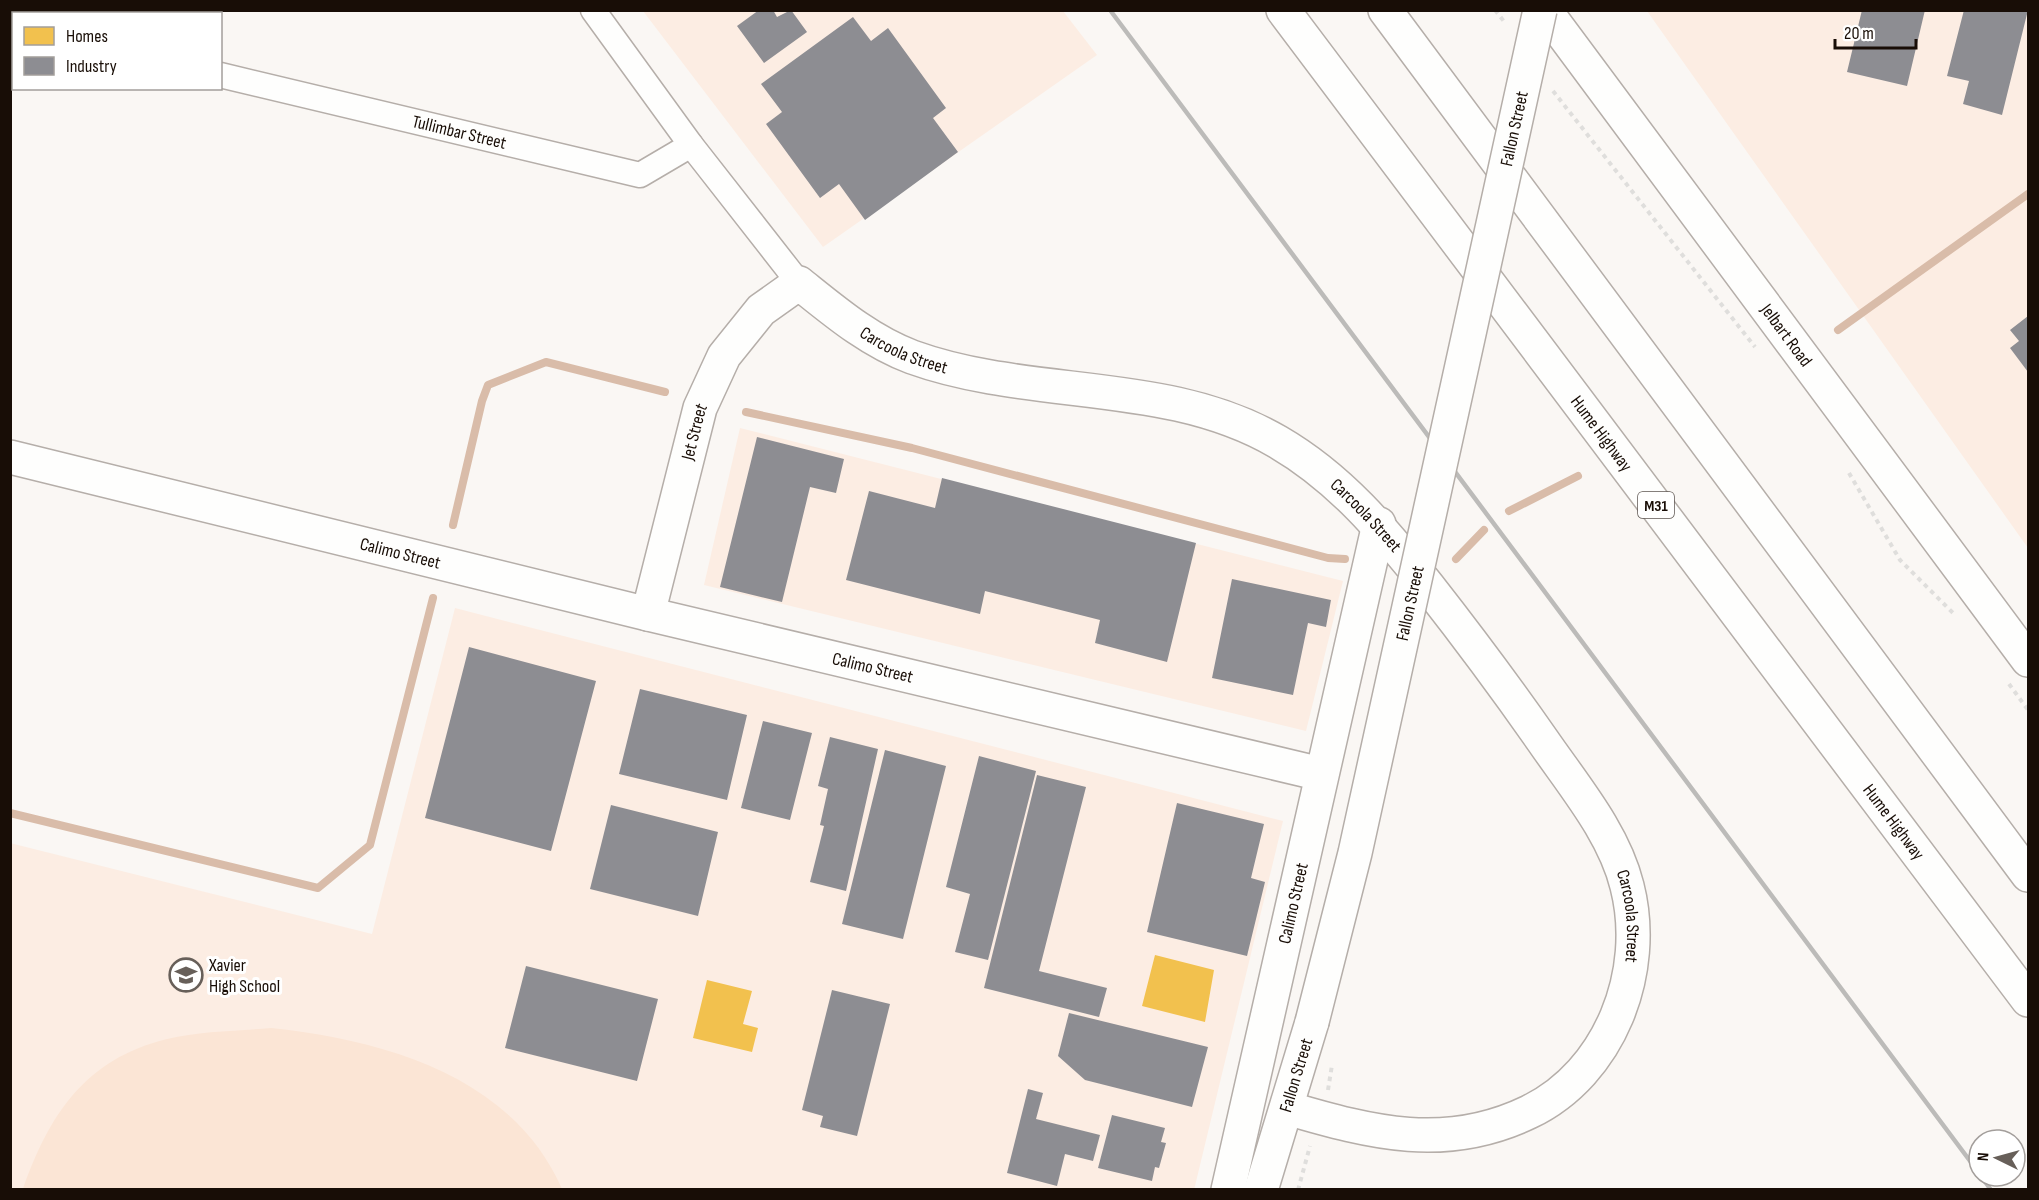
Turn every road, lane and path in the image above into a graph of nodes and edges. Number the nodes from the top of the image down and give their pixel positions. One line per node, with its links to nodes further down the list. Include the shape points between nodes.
1 (593, 10): 9 (street, Carcoola Street)
2 (1283, 10): 21 (main road, Hume Highway / M31)
3 (1385, 10): 20 (main road)
4 (1495, 10): 6 (path)
5 (1542, 10): 17 (main road, Jelbart Road); 22 (main road, Fallon Street, bridge, via 1355,853)
6 (1510, 30)
7 (222, 75): 9 (street, Tullimbar Street, via 640,175)
8 (1547, 83): 11 (path)
9 (691, 145): 10 (street, Carcoola Street)
10 (798, 283): 14 (main road, Carcoola Street, via 849,324 910,356 969,373 1150,398 1209,412 1277,441 1336,482); 15 (main road, Jet Street, via 761,310 724,357 700,408)
11 (1758, 351)
12 (10, 457): 15 (main road, Calimo Street)
13 (1843, 464): 16 (path, via 1900,560)
14 (1379, 524): 19 (main road); 22 (main road, Carcoola Street, via 1484,656 1606,835 1628,888 1634,938 1628,983 1611,1031 1589,1064 1551,1102 1506,1123 1454,1135 1400,1135)
15 (648, 614): 19 (main road, Calimo Street)
16 (1963, 624)
17 (2015, 668): 18 (path)
18 (2028, 710)
19 (1321, 774): 23 (main road, Calimo Street)
20 (2028, 875)
21 (2028, 1000)
22 (1287, 1108): 24 (main road, Fallon Street)
23 (1228, 1190)
24 (1261, 1190)

